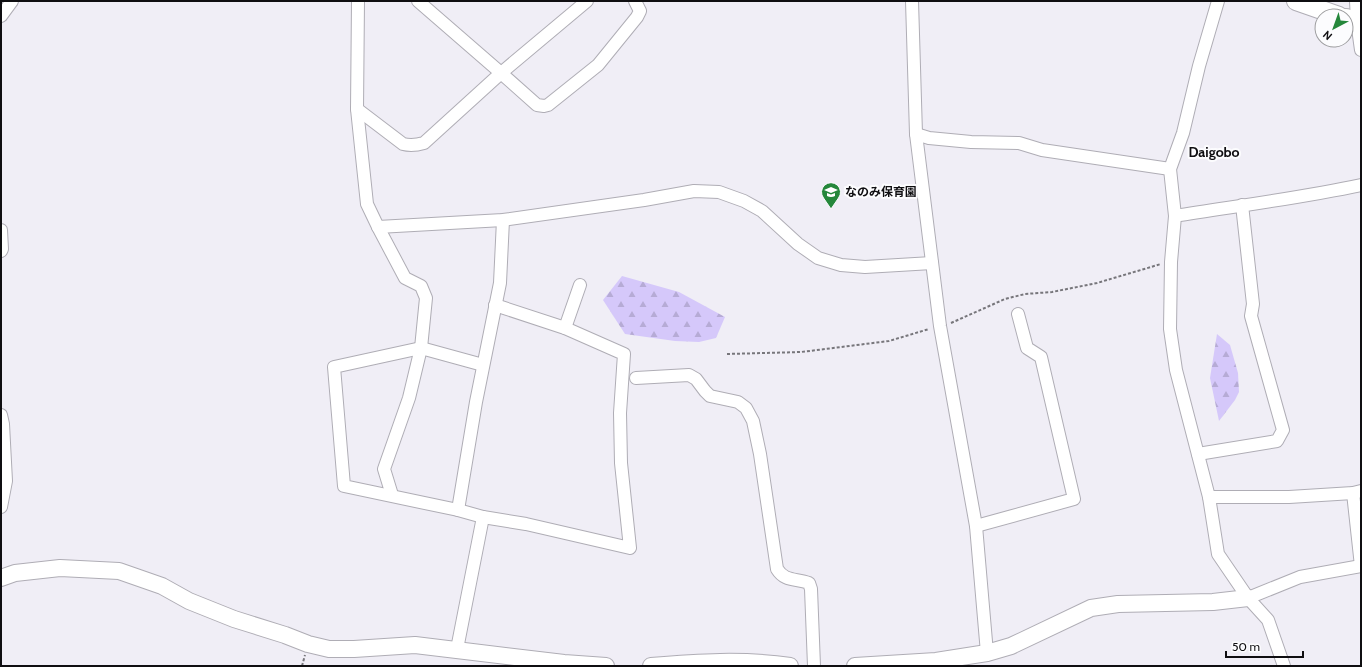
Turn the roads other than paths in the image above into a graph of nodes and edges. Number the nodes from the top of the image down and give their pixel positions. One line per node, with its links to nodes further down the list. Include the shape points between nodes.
1 (12, 1): 11 (street)
2 (358, 1): 15 (street)
3 (418, 1): 14 (street)
4 (587, 1): 14 (street)
5 (635, 1): 14 (street, via 640,11 626,33 598,65 548,105 537,105)
6 (912, 1): 16 (street)
7 (1218, 1): 17 (street, via 1183,133)
8 (1296, 1): 10 (main road)
9 (1356, 1): 12 (street)
10 (1316, 8)
11 (1, 16)
12 (1355, 20): 13 (street)
13 (1361, 50)
14 (501, 73): 15 (street, via 424,143 403,144)
15 (358, 109): 22 (street, via 367,204)
16 (916, 134): 17 (street, via 936,139 1018,143 1042,150); 25 (street)
17 (1170, 169): 20 (street)
18 (1361, 185): 19 (street, via 1316,195)
19 (1242, 205): 20 (street); 34 (street, via 1253,304 1251,316 1283,430 1277,441)
20 (1175, 216): 34 (street, via 1170,329 1176,370)
21 (503, 220): 22 (street); 25 (street, via 694,191 719,192 744,201 762,212 798,244 818,258 835,264 866,267); 27 (street, via 500,284)
22 (378, 227): 30 (street, via 405,278 421,286 426,298)
23 (1, 230): 24 (street)
24 (1, 251)
25 (932, 263): 41 (street, via 940,326)
26 (580, 285): 29 (street)
27 (495, 305): 29 (street); 31 (street)
28 (1018, 314): 41 (street, via 1027,348 1041,358 1074,500)
29 (565, 328): 40 (street, via 624,354 620,413 621,463 630,548 526,524)
30 (421, 348): 31 (street); 36 (street, via 409,398 384,469); 36 (street, via 334,367 344,486)
31 (484, 365): 39 (street)
32 (636, 378): 50 (street, via 689,375 696,378 710,396 738,402 746,408 753,421 760,454 777,569 784,578 809,583 811,589)
33 (1, 416): 38 (street, via 6,481)
34 (1198, 454): 37 (street)
35 (1357, 492): 37 (street); 42 (street)
36 (392, 495): 39 (street)
37 (1210, 497): 44 (street, via 1218,554)
38 (1, 507)
39 (458, 510): 40 (street)
40 (483, 517): 45 (street)
41 (976, 526): 46 (street)
42 (1361, 566): 44 (street, via 1300,577)
43 (1, 578): 45 (street, via 15,573 60,568 119,571 162,586 189,601 234,619 329,649 415,645)
44 (1248, 598): 46 (street, via 1214,602 1118,604 1091,608 1011,646); 52 (street, via 1268,620)
45 (457, 650): 47 (street, via 564,664)
46 (987, 652): 51 (street, via 936,661)
47 (606, 666)
48 (651, 666): 49 (street, via 739,662)
49 (790, 666)
50 (814, 666)
51 (855, 666)
52 (1284, 666)

